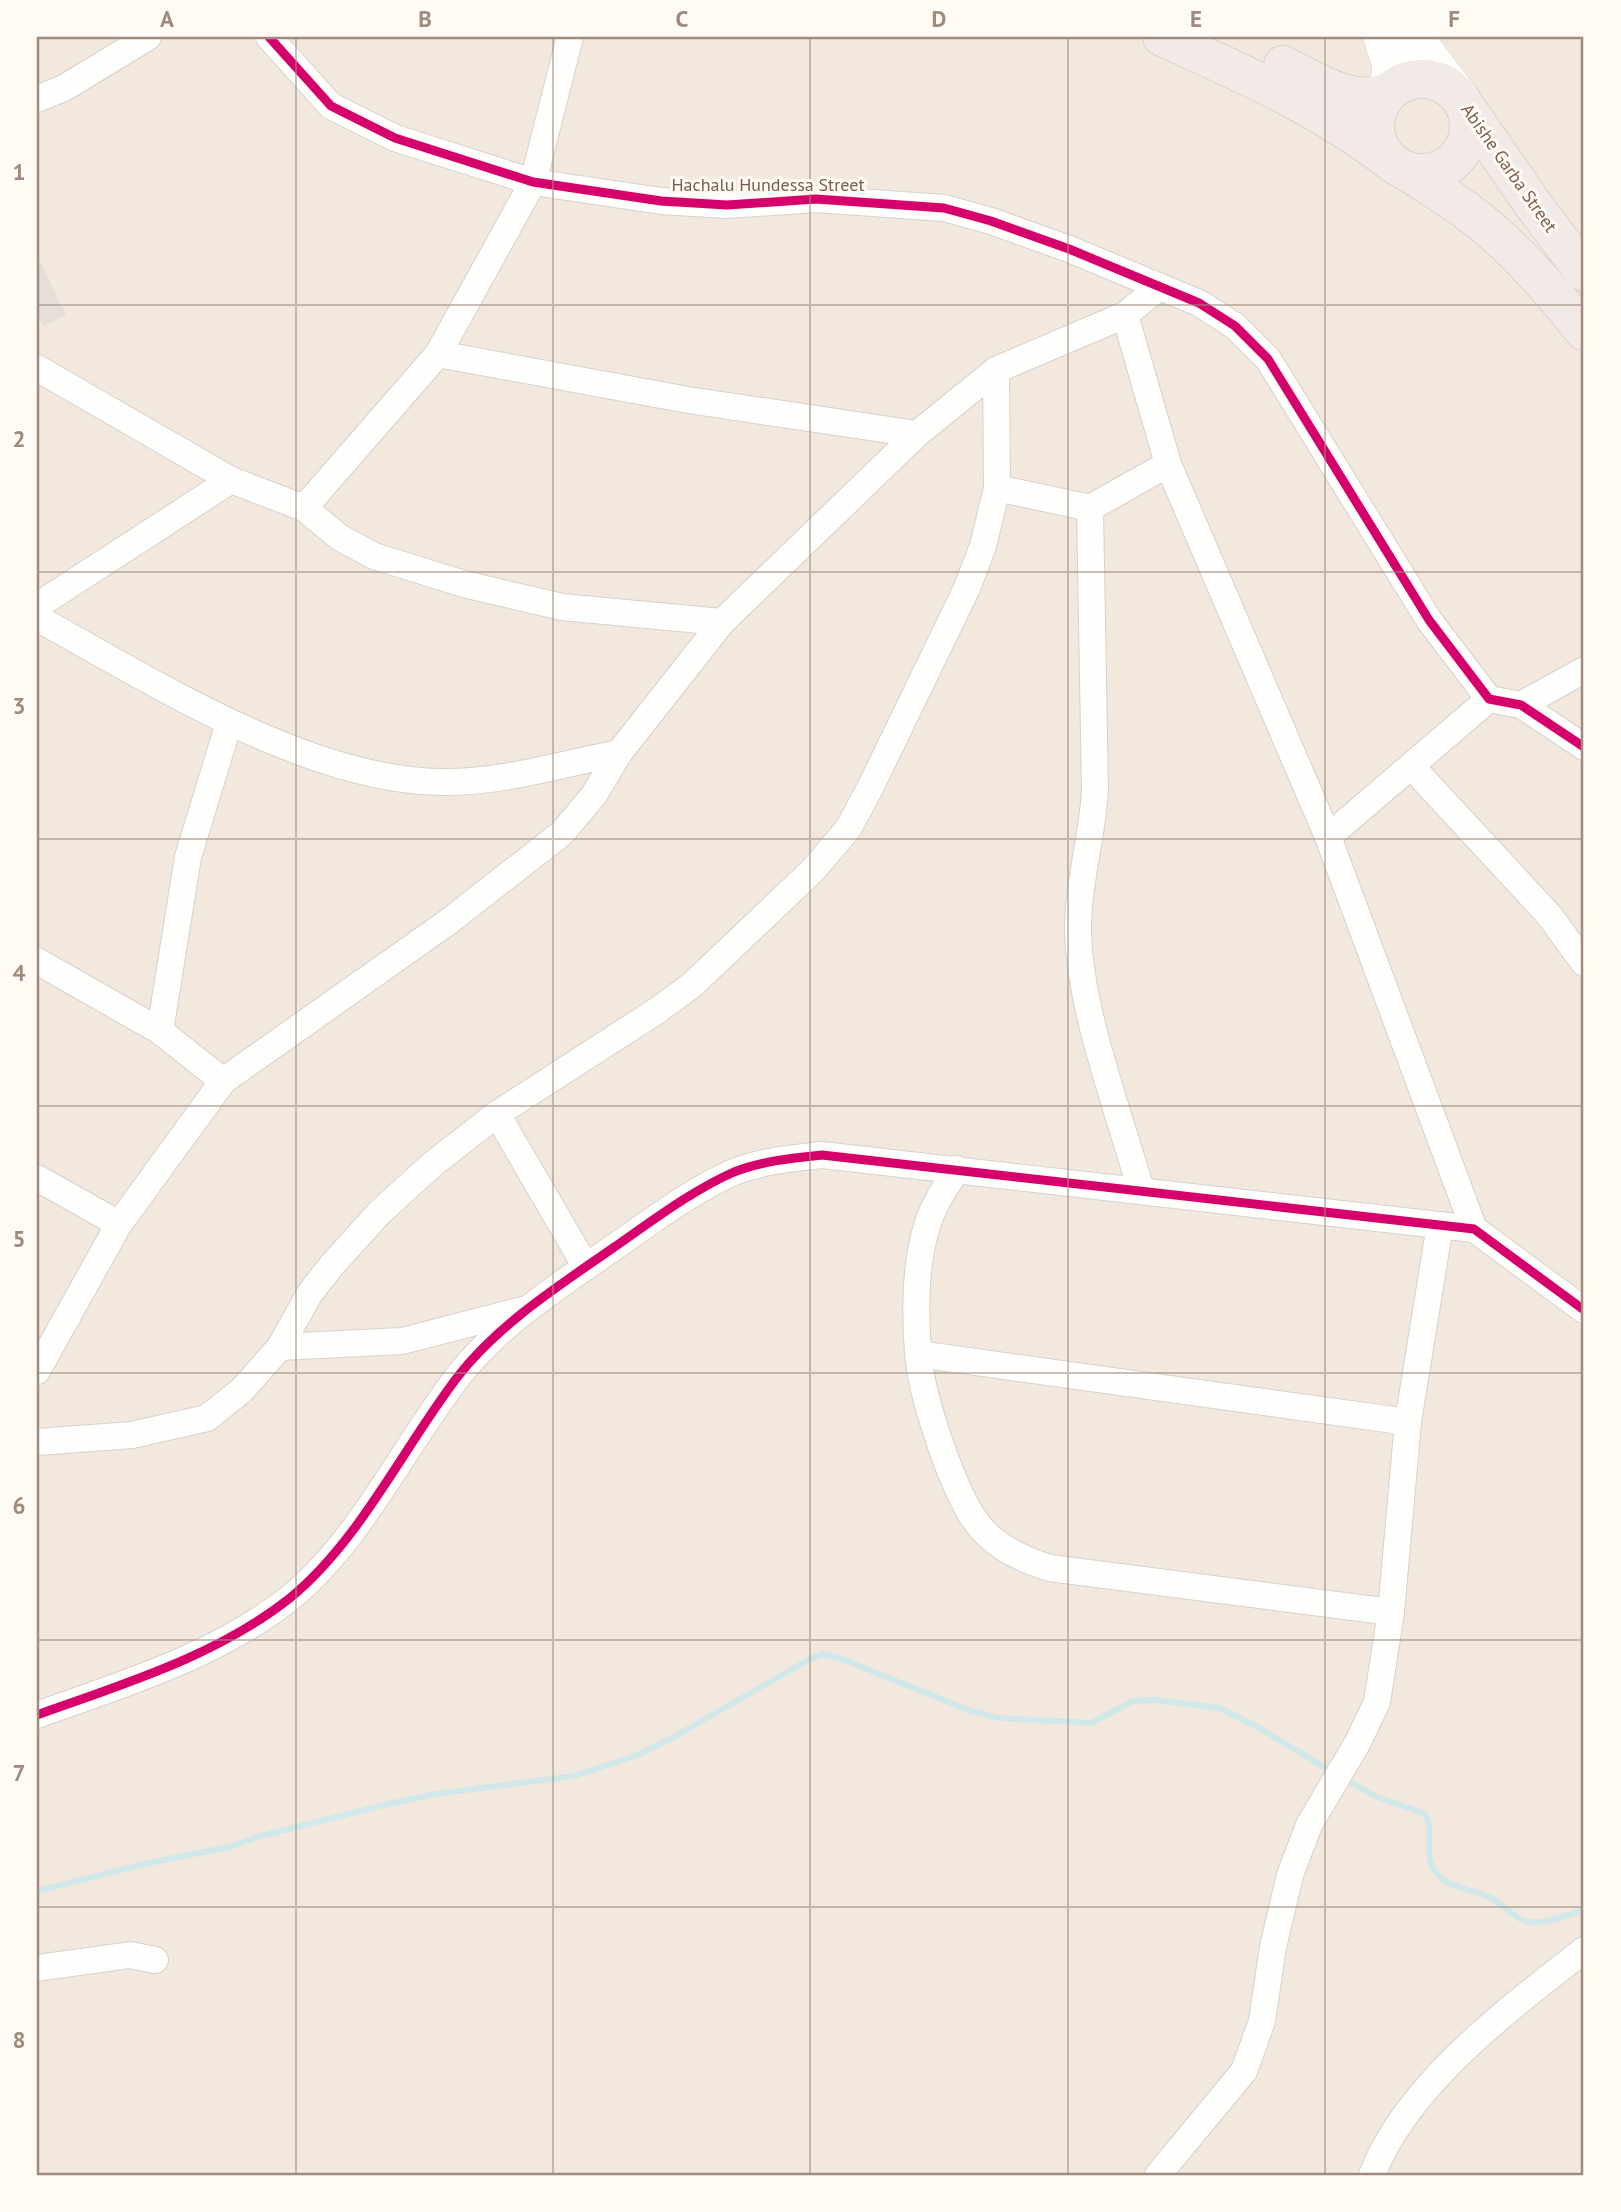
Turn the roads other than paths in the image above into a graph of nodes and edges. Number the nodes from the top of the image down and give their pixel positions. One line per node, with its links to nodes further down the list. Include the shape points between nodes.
1 (148, 37): 9 (street, via 64,88)
2 (269, 37): 11 (street, Hachalu Hundessa Street, via 331,106 395,138)
3 (570, 37): 11 (street)
4 (1162, 37): 10 (highway, via 1317,111)
5 (1222, 37): 7 (highway, via 1353,96)
6 (1391, 37): 7 (street); 8 (street)
7 (1388, 92): 8 (highway, via 1412,79 1425,78 1438,81); 10 (highway, via 1374,129 1384,154)
8 (1460, 97): 10 (highway, via 1469,122 1464,149 1432,172); 12 (highway, Abishe Garba Street)
9 (37, 99)
10 (1399, 167): 15 (highway, via 1499,238)
11 (533, 182): 13 (street, Hachalu Hundessa Street, via 661,201 727,205 816,198 944,208 1069,248); 16 (street)
12 (1584, 271)
13 (1158, 288): 14 (street); 29 (street, Hachalu Hundessa Street, via 1199,303 1235,326 1268,359 1429,620)
14 (1125, 316): 18 (street); 20 (street)
15 (1584, 331)
16 (438, 354): 19 (street, via 688,400); 23 (street)
17 (37, 368): 21 (street)
18 (996, 370): 19 (street); 22 (street)
19 (917, 434): 27 (street)
20 (1168, 464): 24 (street); 35 (street)
21 (231, 481): 23 (street); 25 (street)
22 (998, 488): 24 (street); 40 (street, via 967,588 848,830 813,870 692,985)
23 (304, 508): 27 (street, via 339,537 374,556 464,584 562,607)
24 (1090, 508): 43 (street, via 1095,791 1093,830 1081,885 1080,964)
25 (37, 606)
26 (37, 618): 31 (street)
27 (722, 622): 33 (street)
28 (1584, 670): 30 (street)
29 (1489, 699): 30 (street); 34 (street)
30 (1521, 705): 32 (street)
31 (229, 723): 33 (street, via 365,773 439,782 477,782); 38 (street, via 188,857)
32 (1584, 747)
33 (620, 753): 39 (street, via 594,795 562,833 448,922)
34 (1411, 766): 35 (street); 37 (street, via 1549,915)
35 (1328, 838): 46 (street)
36 (37, 961): 38 (street)
37 (1584, 962)
38 (160, 1031): 39 (street)
39 (223, 1082): 44 (street)
40 (497, 1114): 47 (street); 50 (street, via 380,1212 310,1293)
41 (957, 1169): 43 (street); 47 (street, via 822,1155 737,1171 705,1186); 51 (street, via 937,1202 922,1249)
42 (37, 1178): 44 (street)
43 (1141, 1190): 45 (street)
44 (120, 1224): 52 (street)
45 (1440, 1225): 46 (street); 53 (street)
46 (1474, 1229): 49 (street)
47 (586, 1267): 48 (street)
48 (530, 1308): 50 (street, via 402,1341); 56 (street, via 460,1374 360,1519 290,1598 198,1653)
49 (1584, 1310)
50 (280, 1347): 54 (street, via 242,1390 207,1418 132,1435)
51 (918, 1354): 53 (street); 55 (street, via 951,1473 964,1502 981,1528 1010,1552 1050,1568)
52 (37, 1371)
53 (1408, 1422): 55 (street)
54 (37, 1442)
55 (1391, 1612): 60 (street, via 1377,1702 1309,1825 1290,1875 1262,2021 1244,2071)
56 (37, 1715)
57 (1584, 1950): 61 (street, via 1504,2013 1444,2071 1405,2117)
58 (155, 1960): 59 (street, via 130,1955)
59 (37, 1968)
60 (1158, 2175)
61 (1371, 2175)

